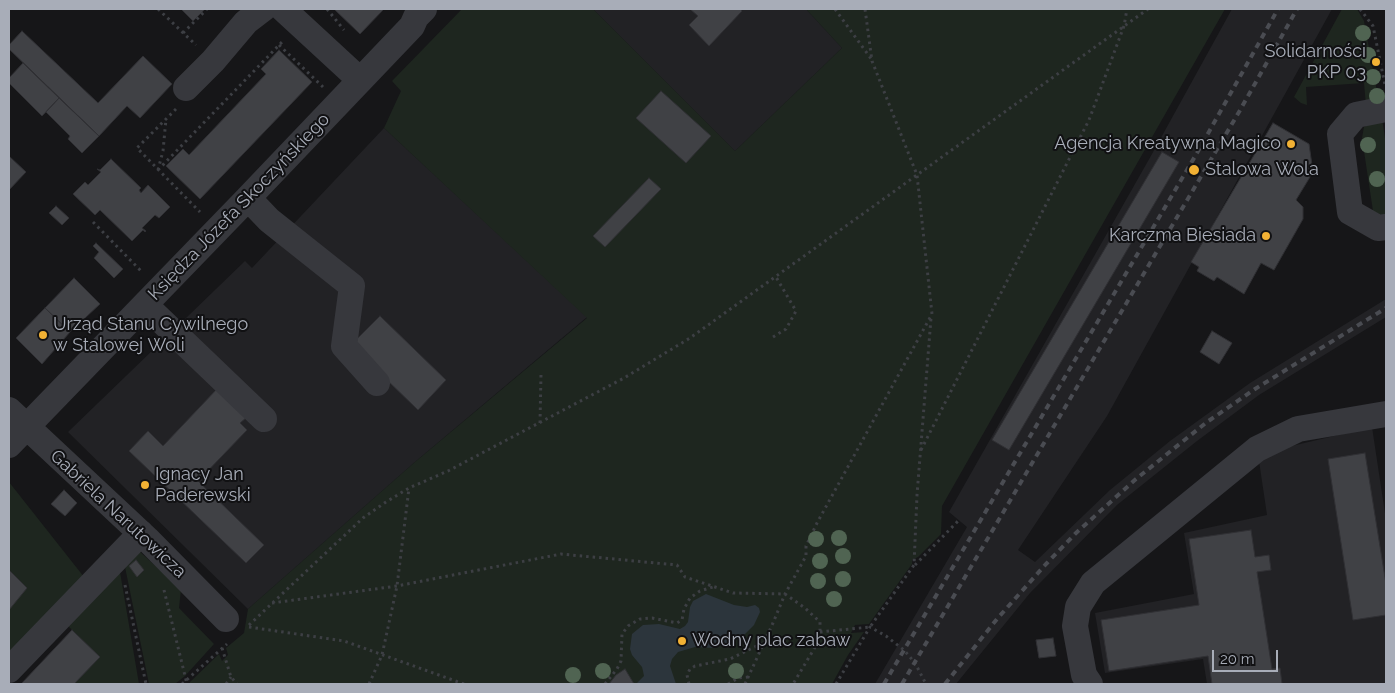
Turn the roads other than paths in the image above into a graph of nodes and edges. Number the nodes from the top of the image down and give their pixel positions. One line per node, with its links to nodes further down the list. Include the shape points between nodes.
1 (263, 9): 5 (street, via 246,22)
2 (424, 9): 4 (street, Księdza Józefa Skoczyńskiego)
3 (291, 16): 4 (street)
4 (360, 80): 7 (street, Księdza Józefa Skoczyńskiego)
5 (186, 88)
6 (1386, 109): 8 (street, via 1356,115 1340,134 1350,212 1378,228)
7 (248, 198): 9 (street, Księdza Józefa Skoczyńskiego); 10 (street, via 269,220 352,286 344,346)
8 (1386, 227)
9 (152, 297): 12 (street); 13 (street, Księdza Józefa Skoczyńskiego)
10 (377, 383)
11 (1386, 414): 17 (street, via 1298,429 1257,449 1093,583 1078,607 1075,626 1084,675)
12 (264, 420)
13 (14, 427): 14 (street, Gabriela Narutowicza)
14 (150, 542): 15 (street, Gabriela Narutowicza); 16 (street)
15 (230, 628)
16 (9, 670)
17 (1090, 684)

